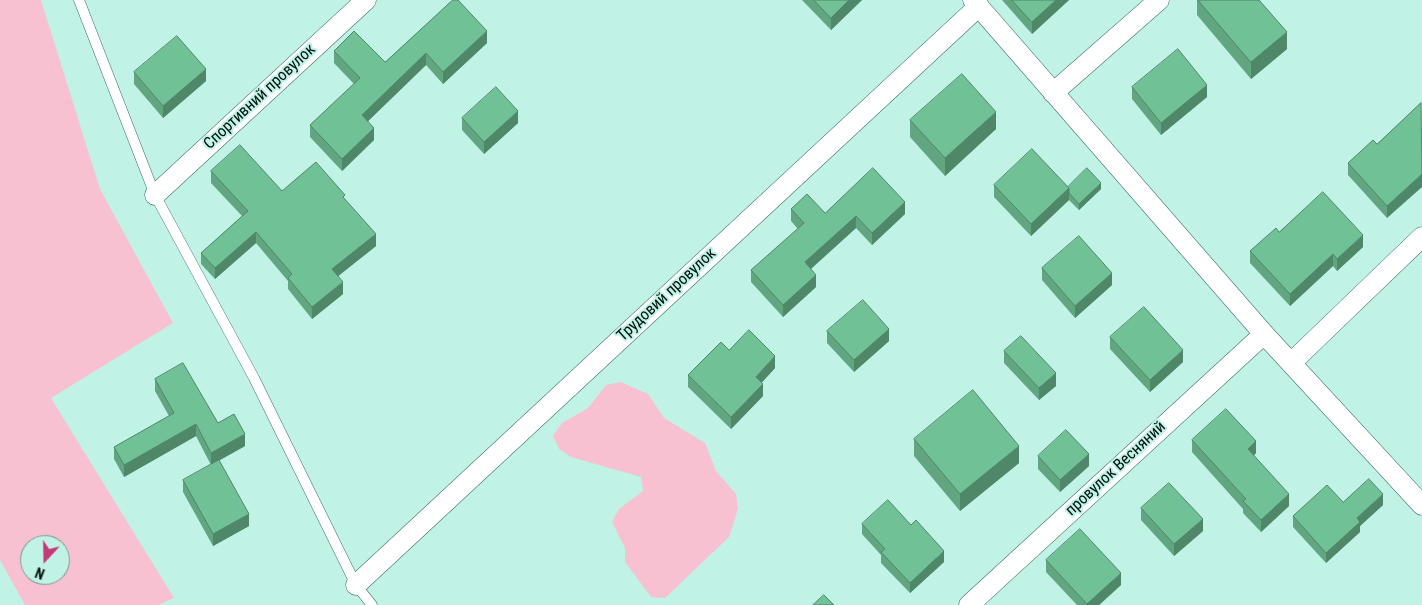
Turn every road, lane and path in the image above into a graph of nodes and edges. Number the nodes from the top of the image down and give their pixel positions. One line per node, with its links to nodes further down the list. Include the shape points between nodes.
1 (79, 0): 6 (lane)
2 (366, 0): 6 (street, Спортивний провулок)
3 (1159, 0): 5 (street)
4 (976, 3): 5 (street); 11 (street, Трудовий провулок)
5 (1053, 93): 8 (street)
6 (155, 195): 11 (lane, via 254,378)
7 (1422, 237): 9 (street)
8 (1264, 334): 9 (street); 13 (street, провулок Весняний)
9 (1291, 363): 10 (street)
10 (1422, 505)
11 (356, 585): 12 (lane)
12 (372, 605)
13 (969, 605)

